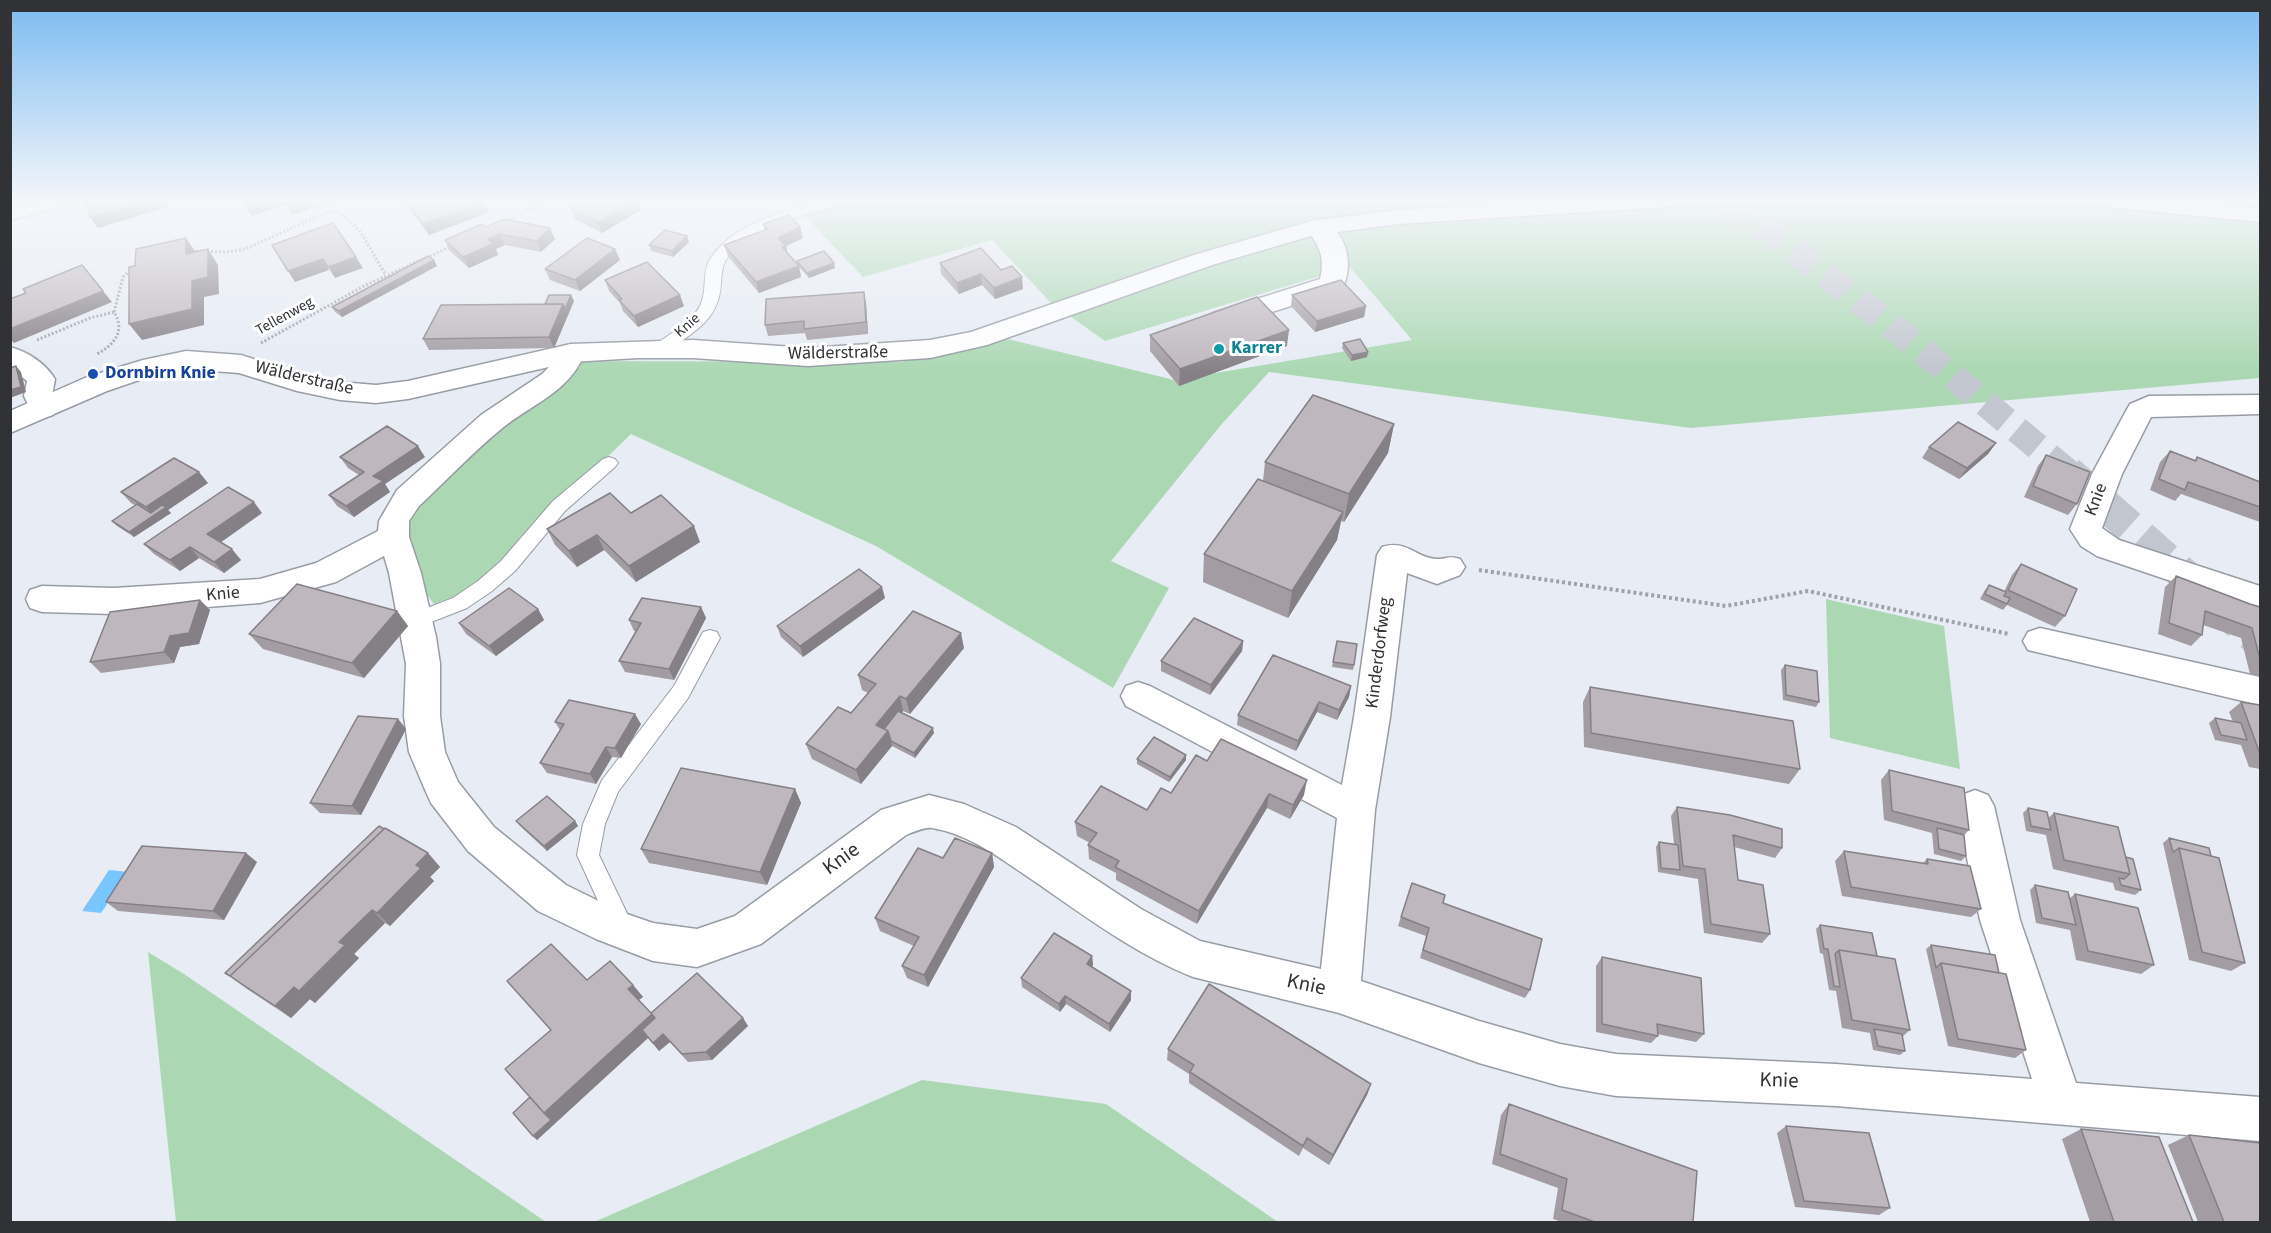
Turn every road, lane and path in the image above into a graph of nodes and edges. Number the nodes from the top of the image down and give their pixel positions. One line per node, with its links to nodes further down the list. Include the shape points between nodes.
1 (374, 258): 7 (path)
2 (426, 258): 7 (path, Tellenweg)
3 (719, 258): 10 (lane, Knie, via 709,305)
4 (1212, 258): 10 (street, Wälderstraße, via 977,339 930,349 808,357)
5 (1335, 258): 9 (street, via 1332,284)
6 (144, 260): 8 (path, via 127,270 120,280)
7 (386, 275): 14 (path, Tellenweg)
8 (114, 312): 11 (path, via 90,318); 13 (path, via 119,330 113,344)
9 (1222, 318)
10 (661, 349): 12 (street, Wälderstraße)
11 (20, 350): 16 (street, via 27,365 41,379 38,396)
12 (571, 353): 14 (street, Wälderstraße, via 376,394 297,382); 19 (street, via 552,381 491,422 408,498 394,521)
13 (91, 357)
14 (227, 362): 16 (street, Wälderstraße, via 186,360 143,369)
15 (2260, 405): 22 (street, Knie, via 2150,406 2140,411 2107,474 2086,529 2108,548)
16 (43, 408): 17 (street, Wälderstraße)
17 (10, 423)
18 (609, 463): 23 (lane, via 559,506 508,566 460,603)
19 (393, 537): 21 (street, Knie, via 326,573 260,591 114,600); 23 (street, Knie)
20 (1449, 567): 25 (path, via 1726,606 1808,591); 29 (street, Kinderdorfweg, via 1437,572 1393,555)
21 (42, 598)
22 (2260, 599)
23 (416, 620): 30 (street, Knie, via 423,664 422,716 428,752 444,792 481,839 552,898)
24 (710, 638): 30 (lane, via 681,692 610,787 594,824 588,855)
25 (2040, 641): 26 (street)
26 (2260, 691)
27 (1138, 696): 29 (street)
28 (1975, 806): 32 (street, via 2000,920)
29 (1356, 810): 31 (street, Kinderdorfweg)
30 (624, 932): 31 (street, Knie, via 653,942 697,948 747,931 894,822 929,811 951,816 1003,839 1127,922 1193,958)
31 (1339, 993): 32 (street, Knie, via 1491,1045 1560,1065 1616,1075 1836,1084)
32 (2061, 1102): 33 (street, Knie)
33 (2260, 1119)

